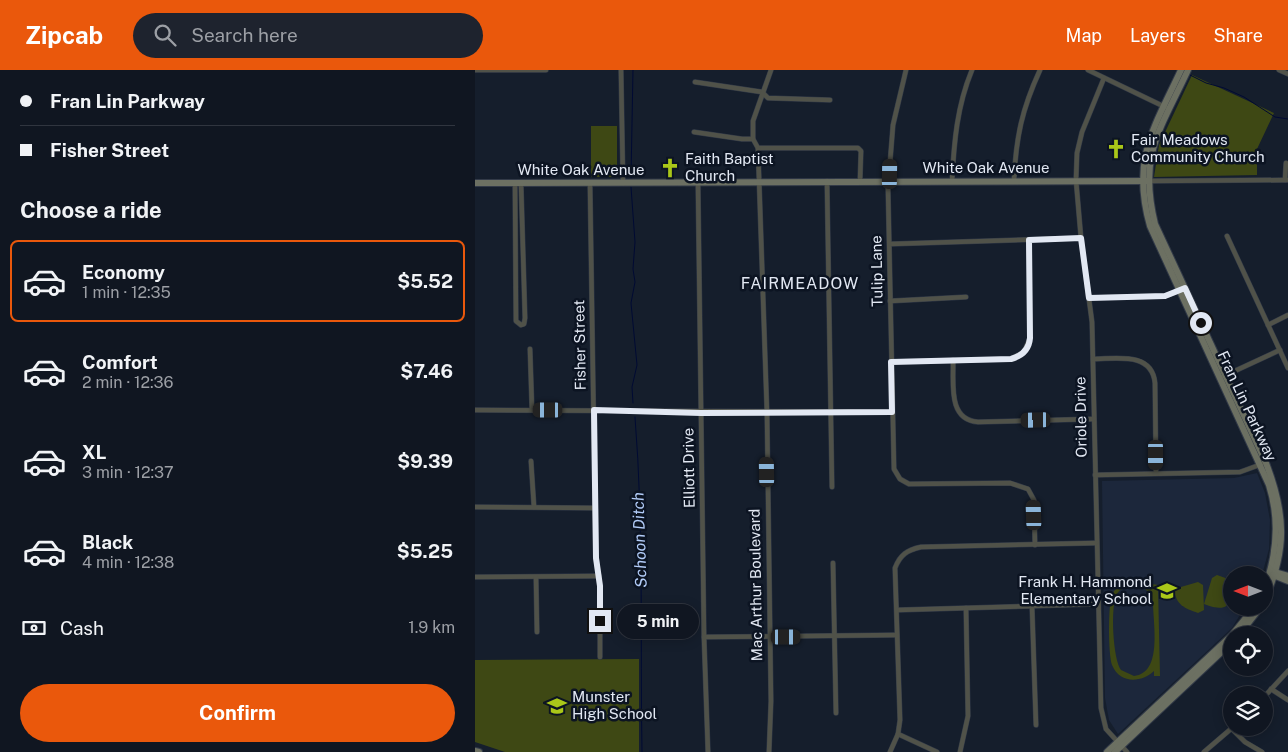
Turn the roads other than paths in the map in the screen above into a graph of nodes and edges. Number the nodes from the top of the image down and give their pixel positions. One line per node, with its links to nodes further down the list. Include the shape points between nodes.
1 (475, 70): 2 (street)
2 (511, 70): 3 (street)
3 (546, 70)
4 (621, 70): 36 (street)
5 (771, 70): 17 (street)
6 (906, 70): 30 (street, Tulip Lane, via 893,125)
7 (972, 70): 31 (street, via 957,119)
8 (1040, 70): 24 (street, via 1019,122)
9 (1088, 70): 14 (street)
10 (1181, 70): 15 (street, Fran Lin Parkway)
11 (1188, 70): 15 (street, Fran Lin Parkway)
12 (1279, 70): 13 (street)
13 (1288, 74)
14 (1104, 78): 19 (street); 25 (street, Oriole Drive, via 1082,132)
15 (1180, 79): 19 (street, Fran Lin Parkway)
16 (695, 82): 17 (street)
17 (762, 92): 18 (street, via 768,98); 21 (street, via 753,121)
18 (830, 100)
19 (1167, 108): 32 (street, Fran Lin Parkway, via 1153,143)
20 (694, 132): 21 (street)
21 (753, 139): 22 (street)
22 (758, 148): 27 (street, Mac Arthur Boulevard); 29 (street, via 857,148 861,151)
23 (1286, 163): 26 (street)
24 (1014, 180): 25 (street, White Oak Avenue); 31 (street, White Oak Avenue)
25 (1076, 180): 32 (street, White Oak Avenue); 39 (street, Oriole Drive)
26 (1287, 180): 32 (street, White Oak Avenue)
27 (761, 181): 28 (street, White Oak Avenue); 37 (street, White Oak Avenue); 60 (street, Mac Arthur Boulevard)
28 (827, 181): 29 (street, White Oak Avenue); 61 (street)
29 (860, 181): 30 (street, White Oak Avenue)
30 (890, 181): 31 (street, White Oak Avenue); 41 (street, Tulip Lane)
31 (952, 181)
32 (1144, 181): 42 (street, Fran Lin Parkway, via 1155,224)
33 (475, 183): 34 (street, White Oak Avenue)
34 (518, 183): 34 (street, via 516,321 521,325 525,318); 35 (street, White Oak Avenue)
35 (590, 183): 36 (street, White Oak Avenue); 57 (street, Fisher Street)
36 (623, 183): 37 (street, White Oak Avenue)
37 (697, 183): 59 (street, Elliott Drive)
38 (1227, 236): 47 (street)
39 (1081, 238): 40 (street); 44 (street, Oriole Drive)
40 (1029, 240): 41 (street); 51 (street, via 1030,338 1024,352 1011,359)
41 (890, 244): 45 (street, Tulip Lane)
42 (1183, 290): 44 (street, via 1165,296); 54 (street, Fran Lin Parkway)
43 (966, 297): 45 (street)
44 (1089, 298): 50 (street, Oriole Drive)
45 (890, 301): 52 (street, Tulip Lane)
46 (1288, 315): 47 (street)
47 (1268, 325): 49 (street)
48 (530, 349): 56 (street)
49 (1280, 350): 53 (street); 54 (street)
50 (1093, 359): 62 (street, Oriole Drive); 65 (street, via 1133,359 1152,369)
51 (953, 360): 52 (street); 62 (street, via 954,402 966,419 978,422)
52 (891, 362): 58 (street, Tulip Lane)
53 (1288, 368)
54 (1223, 377): 64 (street, Fran Lin Parkway)
55 (475, 410): 56 (street)
56 (532, 410): 57 (street)
57 (594, 410): 59 (street); 70 (street, Fisher Street)
58 (892, 412): 61 (street); 72 (street, Tulip Lane, via 893,464 896,474 904,482 915,485 1020,485 1028,489 1034,500)
59 (701, 413): 60 (street); 91 (street, Elliott Drive)
60 (767, 413): 61 (street); 92 (street, Mac Arthur Boulevard)
61 (830, 413): 67 (street)
62 (1094, 419): 66 (street, Oriole Drive)
63 (531, 461): 69 (street)
64 (1264, 464): 65 (street, via 1240,472); 74 (street, Fran Lin Parkway, via 1276,490 1281,520 1281,546)
65 (1156, 473): 66 (street)
66 (1095, 475): 71 (street, Oriole Drive)
67 (832, 487)
68 (475, 507): 69 (street)
69 (533, 507): 70 (street)
70 (595, 508): 75 (street, Fisher Street)
71 (1096, 544): 72 (street); 80 (street, Oriole Drive)
72 (1035, 545): 83 (street, via 910,549 899,558 895,568)
73 (833, 563): 90 (street)
74 (1274, 574): 76 (street); 79 (street)
75 (599, 576): 78 (street); 95 (street, Fisher Street)
76 (1288, 576)
77 (475, 577): 78 (street)
78 (536, 577): 88 (street)
79 (1288, 581)
80 (1097, 604): 81 (street); 105 (street, Oriole Drive, via 1102,718 1106,729)
81 (1033, 606): 82 (street); 101 (street)
82 (966, 608): 83 (street); 112 (street, via 968,716)
83 (897, 610): 89 (street)
84 (1248, 616): 86 (street)
85 (1254, 616): 87 (street)
86 (1240, 626)
87 (1246, 626)
88 (537, 632)
89 (897, 635): 90 (street); 102 (street)
90 (835, 636): 92 (street); 100 (street)
91 (704, 637): 92 (street); 108 (street, Elliott Drive)
92 (770, 637): 109 (street, Mac Arthur Boulevard)
93 (1223, 645): 105 (street)
94 (1223, 650): 105 (street)
95 (600, 657)
96 (1288, 671): 97 (street)
97 (1273, 687)
98 (1273, 690): 99 (street)
99 (1288, 700)
100 (836, 713)
101 (1036, 725)
102 (898, 734): 110 (street); 111 (street)
103 (1223, 735): 116 (street)
104 (1239, 736): 117 (street)
105 (1119, 744): 113 (street); 114 (street); 115 (street, Oriole Drive)
106 (475, 751): 107 (street)
107 (479, 752)
108 (708, 752)
109 (769, 752)
110 (890, 752)
111 (937, 752)
112 (960, 752)
113 (1107, 752)
114 (1115, 752)
115 (1127, 752)
116 (1204, 752)
117 (1262, 752)

